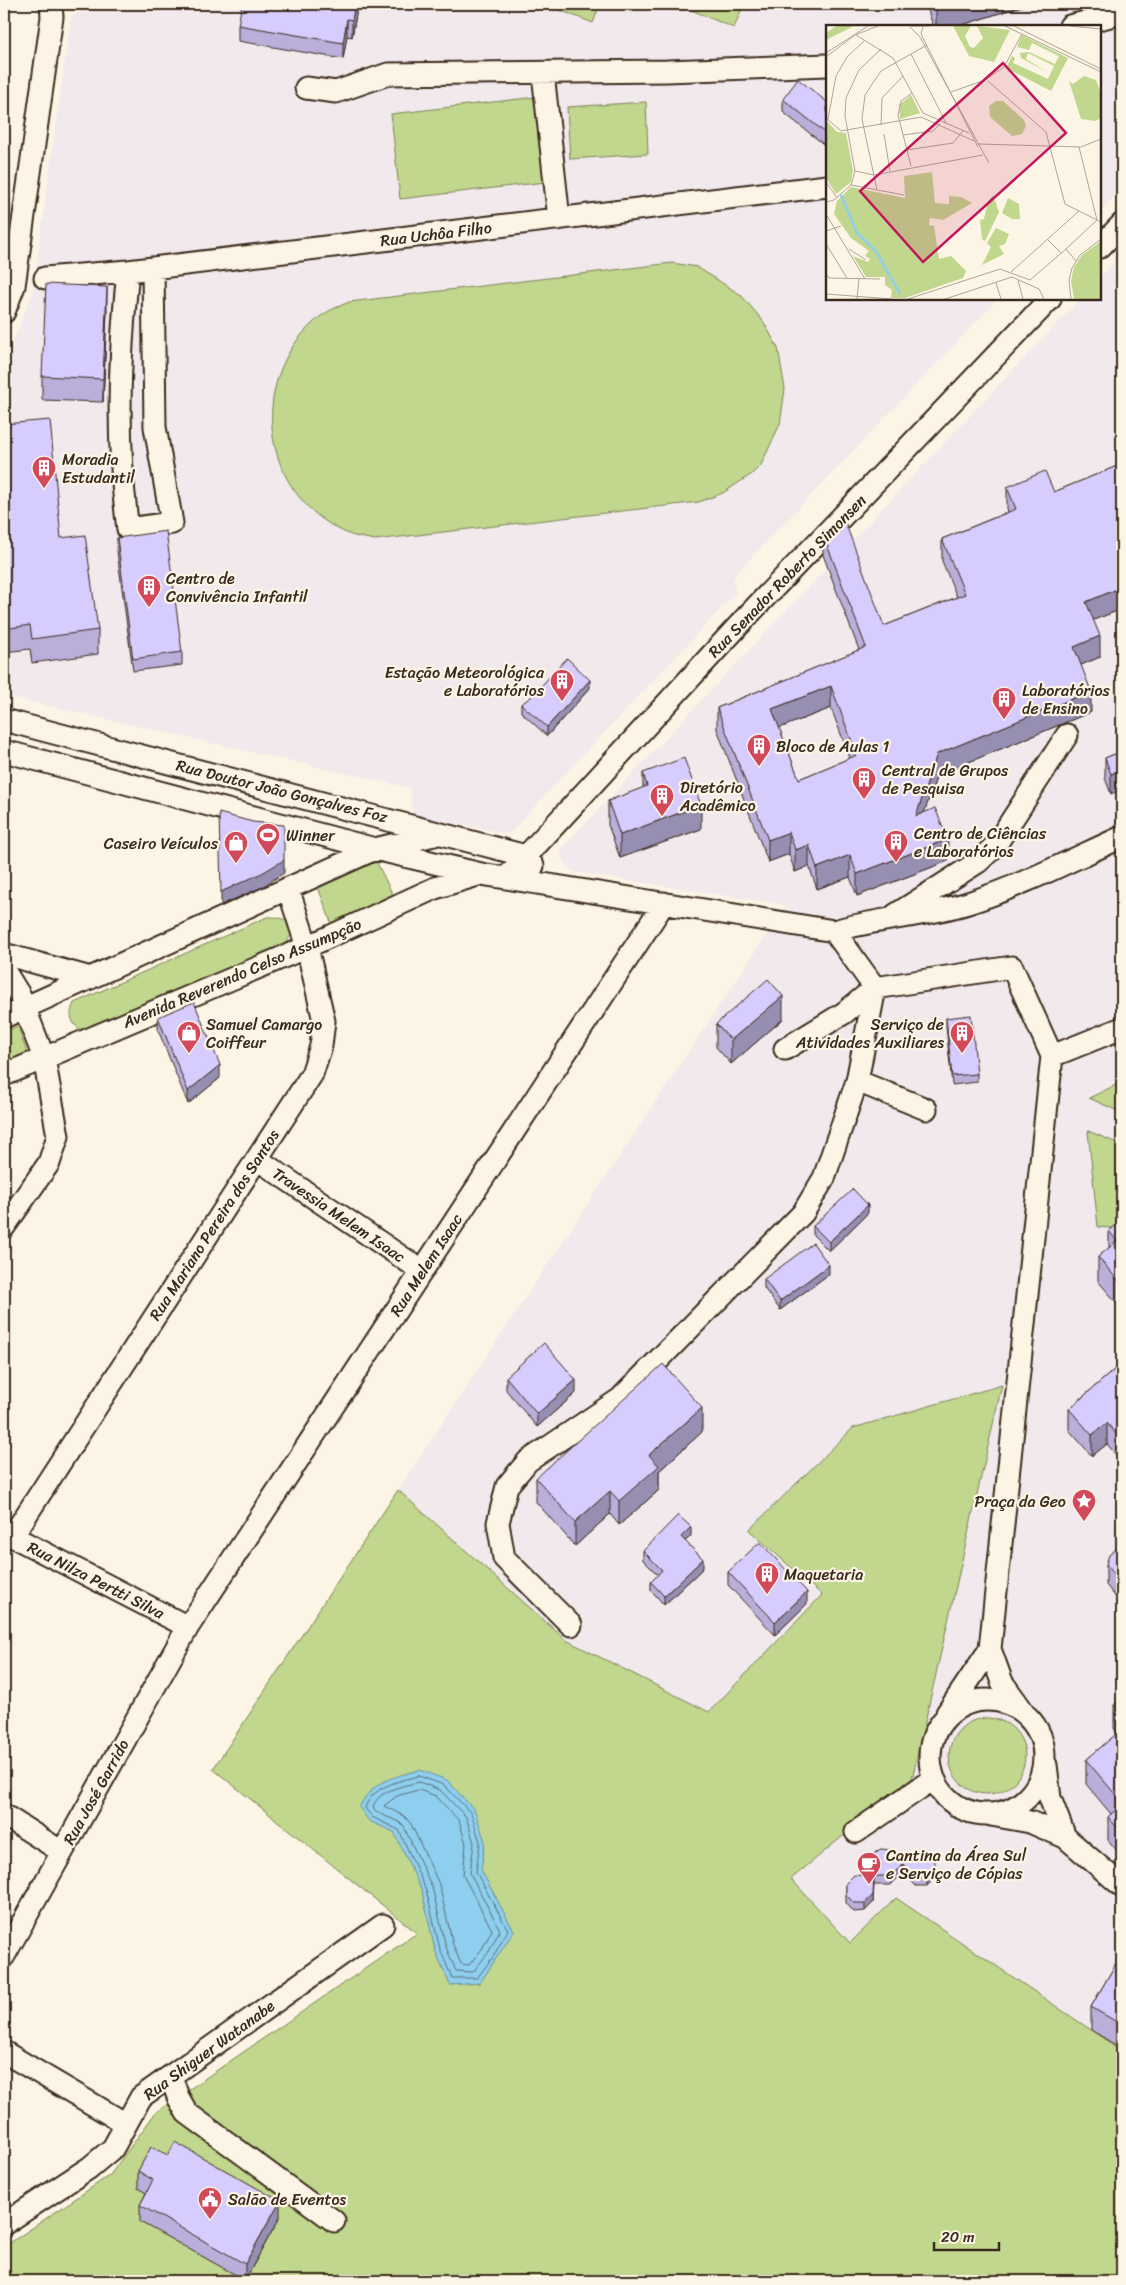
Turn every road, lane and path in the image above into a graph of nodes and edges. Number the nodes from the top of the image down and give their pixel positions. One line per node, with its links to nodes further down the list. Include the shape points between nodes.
1 (51, 4): 13 (street, via 52,17 14,286)
2 (1122, 13): 3 (street)
3 (1074, 25)
4 (826, 65): 5 (street)
5 (543, 73): 6 (street, via 388,74 336,92); 8 (street)
6 (306, 88)
7 (826, 186): 8 (street, Rua Uchôa Filho)
8 (559, 219): 9 (street, Rua Uchôa Filho)
9 (153, 268): 10 (street, Rua Uchôa Filho); 10 (street, via 155,427 172,523 128,529 118,420)
10 (128, 271): 11 (street, Rua Uchôa Filho)
11 (45, 278)
12 (1049, 300): 20 (street, Rua Senador Roberto Simonsen, via 751,612)
13 (4, 312)
14 (4, 720): 17 (street, Rua Doutor João Gonçalves Foz)
15 (1067, 735): 26 (street, via 995,846 978,862)
16 (4, 751): 19 (street, Rua Doutor João Gonçalves Foz)
17 (442, 833): 19 (street); 20 (street, Rua Doutor João Gonçalves Foz)
18 (1122, 838): 26 (street, via 989,896 910,918)
19 (375, 849): 21 (street, Rua Doutor João Gonçalves Foz); 24 (street)
20 (526, 856): 22 (street, Rua Senador Roberto Simonsen); 23 (street)
21 (481, 874): 22 (street, Rua Doutor João Gonçalves Foz); 28 (street, Avenida Reverendo Celso Assumpção, via 435,888)
22 (506, 878): 23 (street, Rua Doutor João Gonçalves Foz)
23 (547, 884): 25 (street, Rua Doutor João Gonçalves Foz)
24 (288, 888): 28 (street, Rua Mariano Pereira dos Santos); 31 (street)
25 (664, 903): 27 (street, Rua Doutor João Gonçalves Foz); 44 (street, Rua Melem Isaac)
26 (888, 920): 27 (street, via 864,922)
27 (834, 931): 32 (street)
28 (307, 947): 38 (street, Avenida Reverendo Celso Assumpção); 42 (street, Rua Mariano Pereira dos Santos, via 324,1021 321,1046 312,1074)
29 (4, 954): 31 (street)
30 (4, 970): 33 (street)
31 (90, 978): 33 (street)
32 (875, 988): 36 (street, via 844,1013); 37 (street, via 1012,967); 40 (street)
33 (24, 1007): 34 (street); 38 (street)
34 (4, 1017)
35 (1122, 1028): 37 (street)
36 (784, 1049)
37 (1052, 1056): 48 (street)
38 (44, 1058): 39 (street, Avenida Reverendo Celso Assumpção); 43 (street, via 58,1136 49,1163)
39 (4, 1075)
40 (857, 1081): 41 (street); 46 (street, via 824,1178 803,1213 620,1399 528,1460 507,1486 498,1523 504,1558)
41 (926, 1109)
42 (257, 1159): 44 (street, Travessia Melem Isaac); 45 (street, Rua Mariano Pereira dos Santos)
43 (4, 1227)
44 (422, 1271): 47 (street, Rua Melem Isaac)
45 (8, 1535): 47 (street, Rua Nilza Pertti Silva)
46 (571, 1625)
47 (188, 1627): 57 (street, Rua José Garrido)
48 (990, 1649): 49 (street, via 1002,1682); 50 (street)
49 (1024, 1714): 50 (street, via 1002,1702 969,1702); 51 (street, via 1038,1731)
50 (942, 1720): 52 (street, via 929,1748)
51 (1044, 1753): 54 (street, via 1038,1784 1020,1804); 56 (street, via 1050,1798)
52 (932, 1778): 54 (street, via 944,1796 964,1810); 55 (street)
53 (4, 1815): 57 (street)
54 (991, 1815): 56 (street, via 1030,1822)
55 (856, 1832)
56 (1065, 1837): 58 (street)
57 (62, 1852): 60 (street, Rua José Garrido)
58 (1122, 1886)
59 (383, 1925): 62 (street, Rua Shiguer Watanabe)
60 (4, 1956)
61 (4, 2052): 63 (street)
62 (171, 2076): 63 (street, Rua Shiguer Watanabe, via 141,2097); 64 (street, via 187,2113)
63 (126, 2124): 65 (street, Rua Shiguer Watanabe, via 113,2148 89,2168)
64 (334, 2221)
65 (4, 2224)

